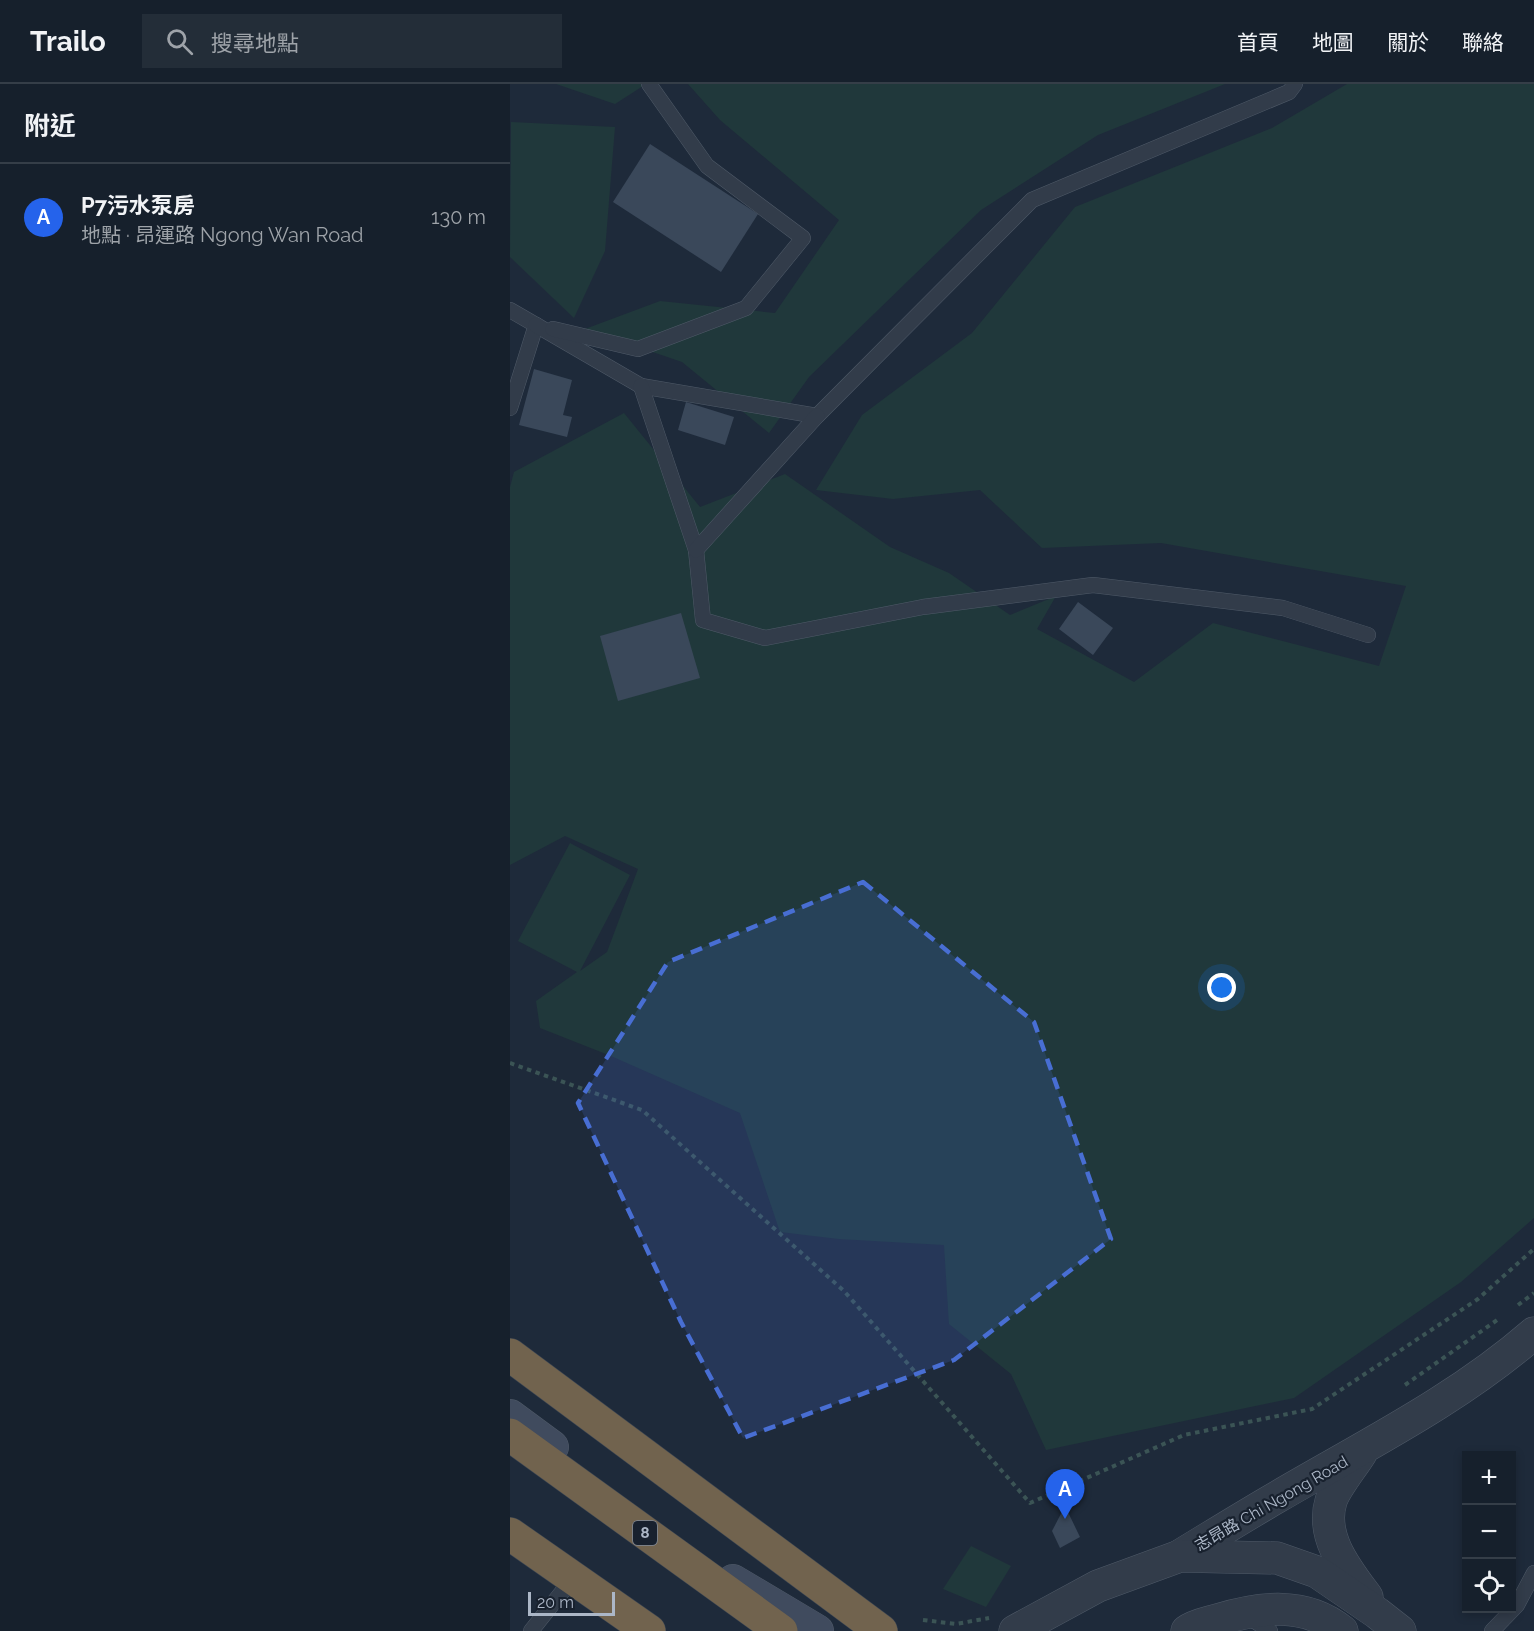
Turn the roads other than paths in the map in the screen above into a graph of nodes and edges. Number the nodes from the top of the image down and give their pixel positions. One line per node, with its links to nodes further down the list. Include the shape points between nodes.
1 (650, 84): 4 (lane, via 707,166 803,238 746,308 638,349)
2 (1295, 84): 7 (lane, via 1289,92 1032,200)
3 (510, 309): 4 (lane)
4 (536, 325): 5 (lane); 6 (lane)
5 (641, 386): 7 (lane); 8 (lane)
6 (510, 408)
7 (817, 416): 8 (lane)
8 (696, 550): 9 (lane, via 703,620 765,638 923,608 1093,585 1283,608)
9 (1368, 635)
10 (1534, 1333): 14 (street, 志昂路 Chi Ngong Road, via 1459,1391)
11 (510, 1355): 28 (highway)
12 (510, 1416): 27 (street, via 731,1580)
13 (510, 1435): 26 (highway, 8)
14 (1362, 1450): 17 (street, 志昂路 Chi Ngong Road); 21 (street, 志昂路 Chi Ngong Road, via 1331,1500 1328,1526 1342,1562)
15 (510, 1534): 25 (highway)
16 (510, 1547): 19 (street)
17 (1180, 1556): 21 (street, via 1277,1558 1317,1572); 22 (street)
18 (1534, 1573): 32 (lane, via 1517,1605)
19 (566, 1587): 23 (lane); 24 (street)
20 (1242, 1612): 29 (street); 30 (lane); 31 (street, via 1289,1608 1331,1622)
21 (1389, 1622)
22 (1005, 1624)
23 (531, 1631)
24 (622, 1631)
25 (649, 1631)
26 (781, 1631)
27 (817, 1631)
28 (881, 1631)
29 (1187, 1631)
30 (1270, 1631)
31 (1342, 1631)
32 (1492, 1631)

